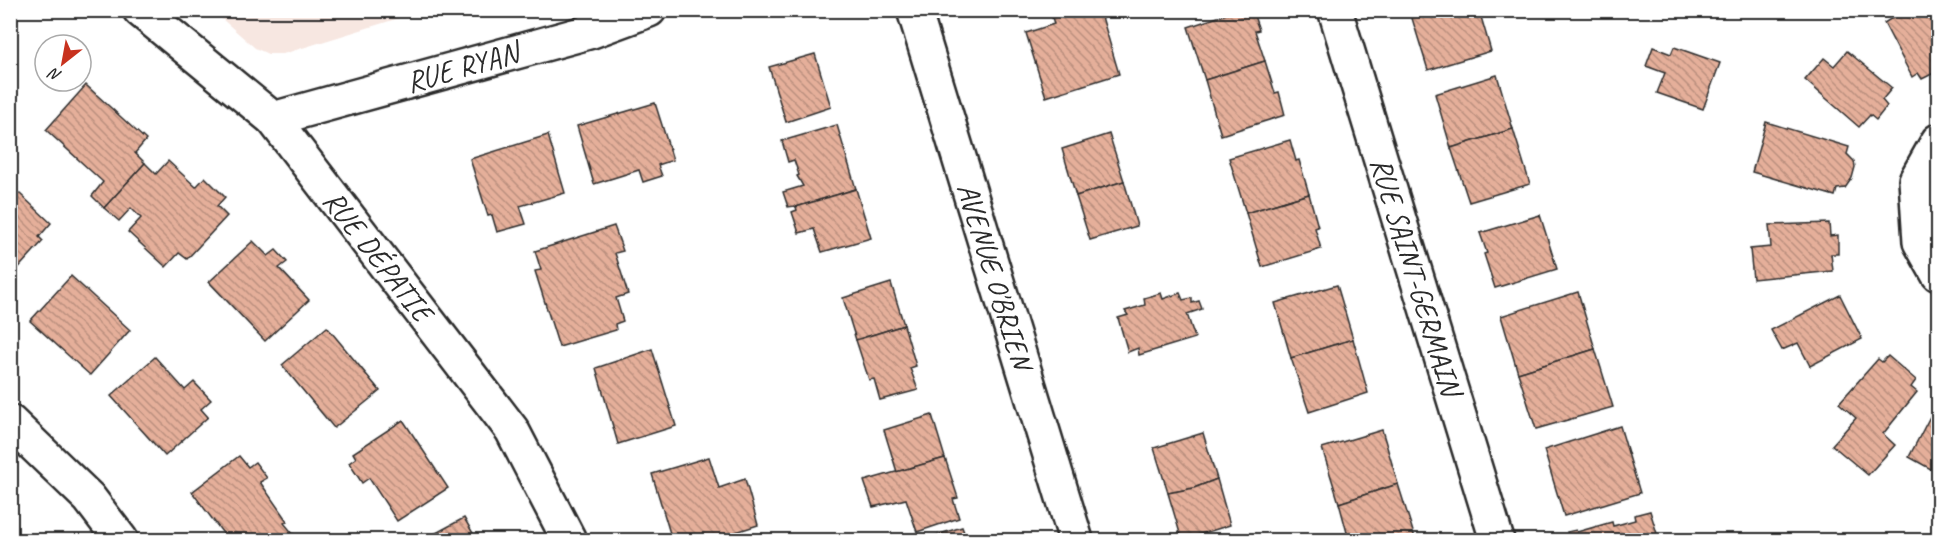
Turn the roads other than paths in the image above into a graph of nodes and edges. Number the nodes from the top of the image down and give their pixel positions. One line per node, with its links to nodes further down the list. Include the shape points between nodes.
1 (140, 10): 6 (street, RUE DÉPATIE)
2 (649, 10): 5 (street, RUE RYAN)
3 (914, 10): 12 (street, AVENUE O'BRIEN)
4 (1335, 10): 13 (street, RUE SAINT-GERMAIN)
5 (588, 21): 6 (street, RUE RYAN)
6 (273, 119): 11 (street, RUE DÉPATIE, via 512,430)
7 (1938, 141): 8 (street, via 1916,180 1920,242)
8 (1938, 274)
9 (10, 422): 10 (street, via 89,498)
10 (121, 540)
11 (569, 540)
12 (1076, 540)
13 (1497, 540)

